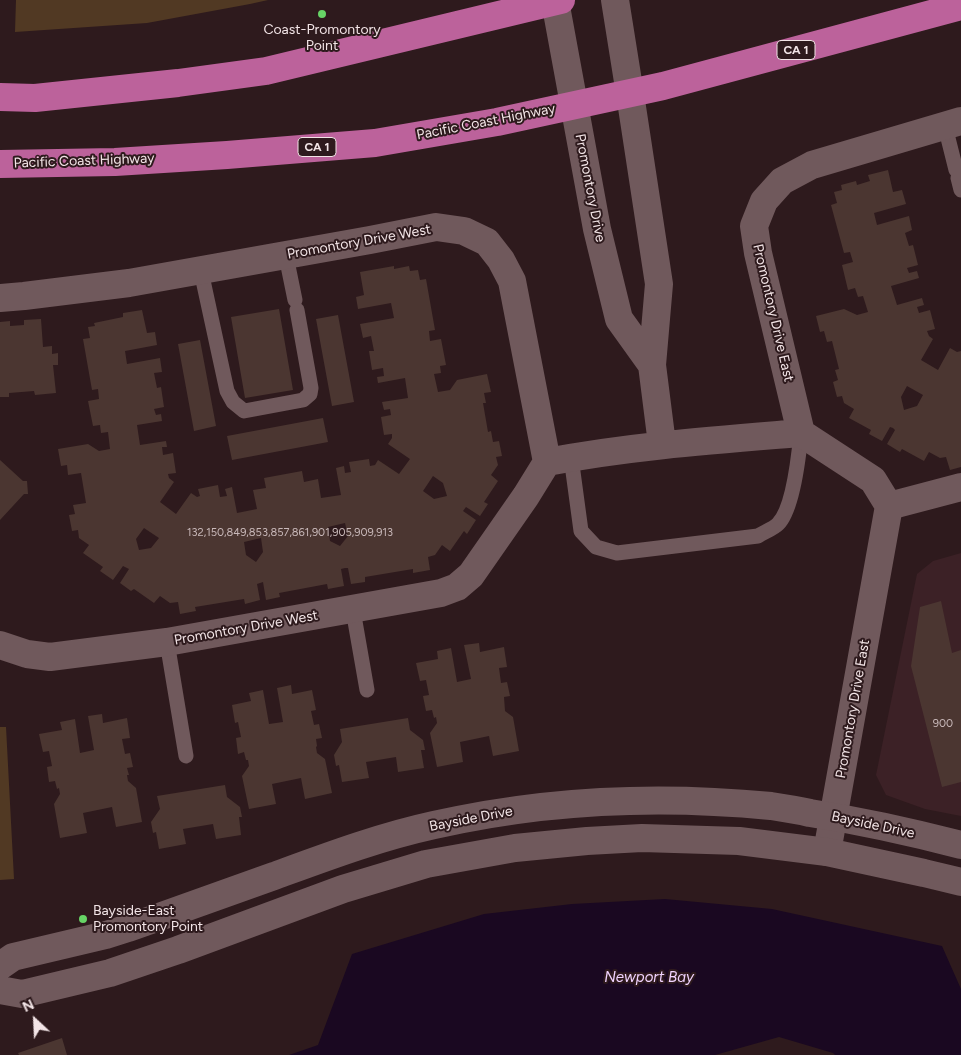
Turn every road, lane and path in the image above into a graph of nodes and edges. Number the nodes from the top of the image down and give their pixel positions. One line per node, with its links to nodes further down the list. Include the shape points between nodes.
1 (615, 0): 4 (street, Promontory Drive)
2 (558, 1): 5 (highway, via 266,71 35,98); 6 (street, Promontory Drive)
3 (961, 6): 4 (highway, Pacific Coast Highway / CA 1)
4 (630, 94): 6 (highway, Pacific Coast Highway / CA 1); 13 (street, Promontory Drive, via 659,284)
5 (0, 97)
6 (574, 105): 8 (highway, Pacific Coast Highway / CA 1, via 375,143 115,162); 13 (street, Promontory Drive, via 597,229 619,319)
7 (953, 124): 9 (lane); 14 (street, Promontory Drive East, via 812,165 782,181 764,201 754,226 758,253)
8 (0, 164)
9 (958, 180)
10 (286, 256): 11 (street, Promontory Drive West); 11 (lane, via 310,394 303,400 244,411 233,402 227,391); 16 (street, Promontory Drive West, via 436,227 464,231 487,242 502,260 512,281)
11 (201, 271): 12 (street, Promontory Drive West)
12 (0, 298)
13 (652, 364): 15 (street, Promontory Drive)
14 (801, 433): 15 (street); 16 (lane, via 798,467 786,512 778,524 758,536 617,553 596,547 581,531); 18 (street, via 873,480)
15 (662, 444): 16 (street)
16 (559, 460): 19 (street, Promontory Drive West, via 526,496 471,574 457,587)
17 (961, 487): 18 (street)
18 (889, 506): 24 (street, Promontory Drive East)
19 (353, 610): 20 (street, Promontory Drive West); 22 (lane)
20 (167, 642): 21 (street, Promontory Drive West, via 50,657); 23 (lane)
21 (0, 645)
22 (367, 690)
23 (186, 756)
24 (833, 816): 25 (street, Bayside Drive); 26 (street, Promontory Drive East); 28 (street, Bayside Drive, via 772,806 630,800 506,811 433,825 367,843 128,928 13,958)
25 (961, 844)
26 (827, 852): 27 (street); 29 (street, via 740,841 642,838 515,848 426,864 343,889 110,973 22,994)
27 (961, 882)
28 (0, 966)
29 (0, 990)

